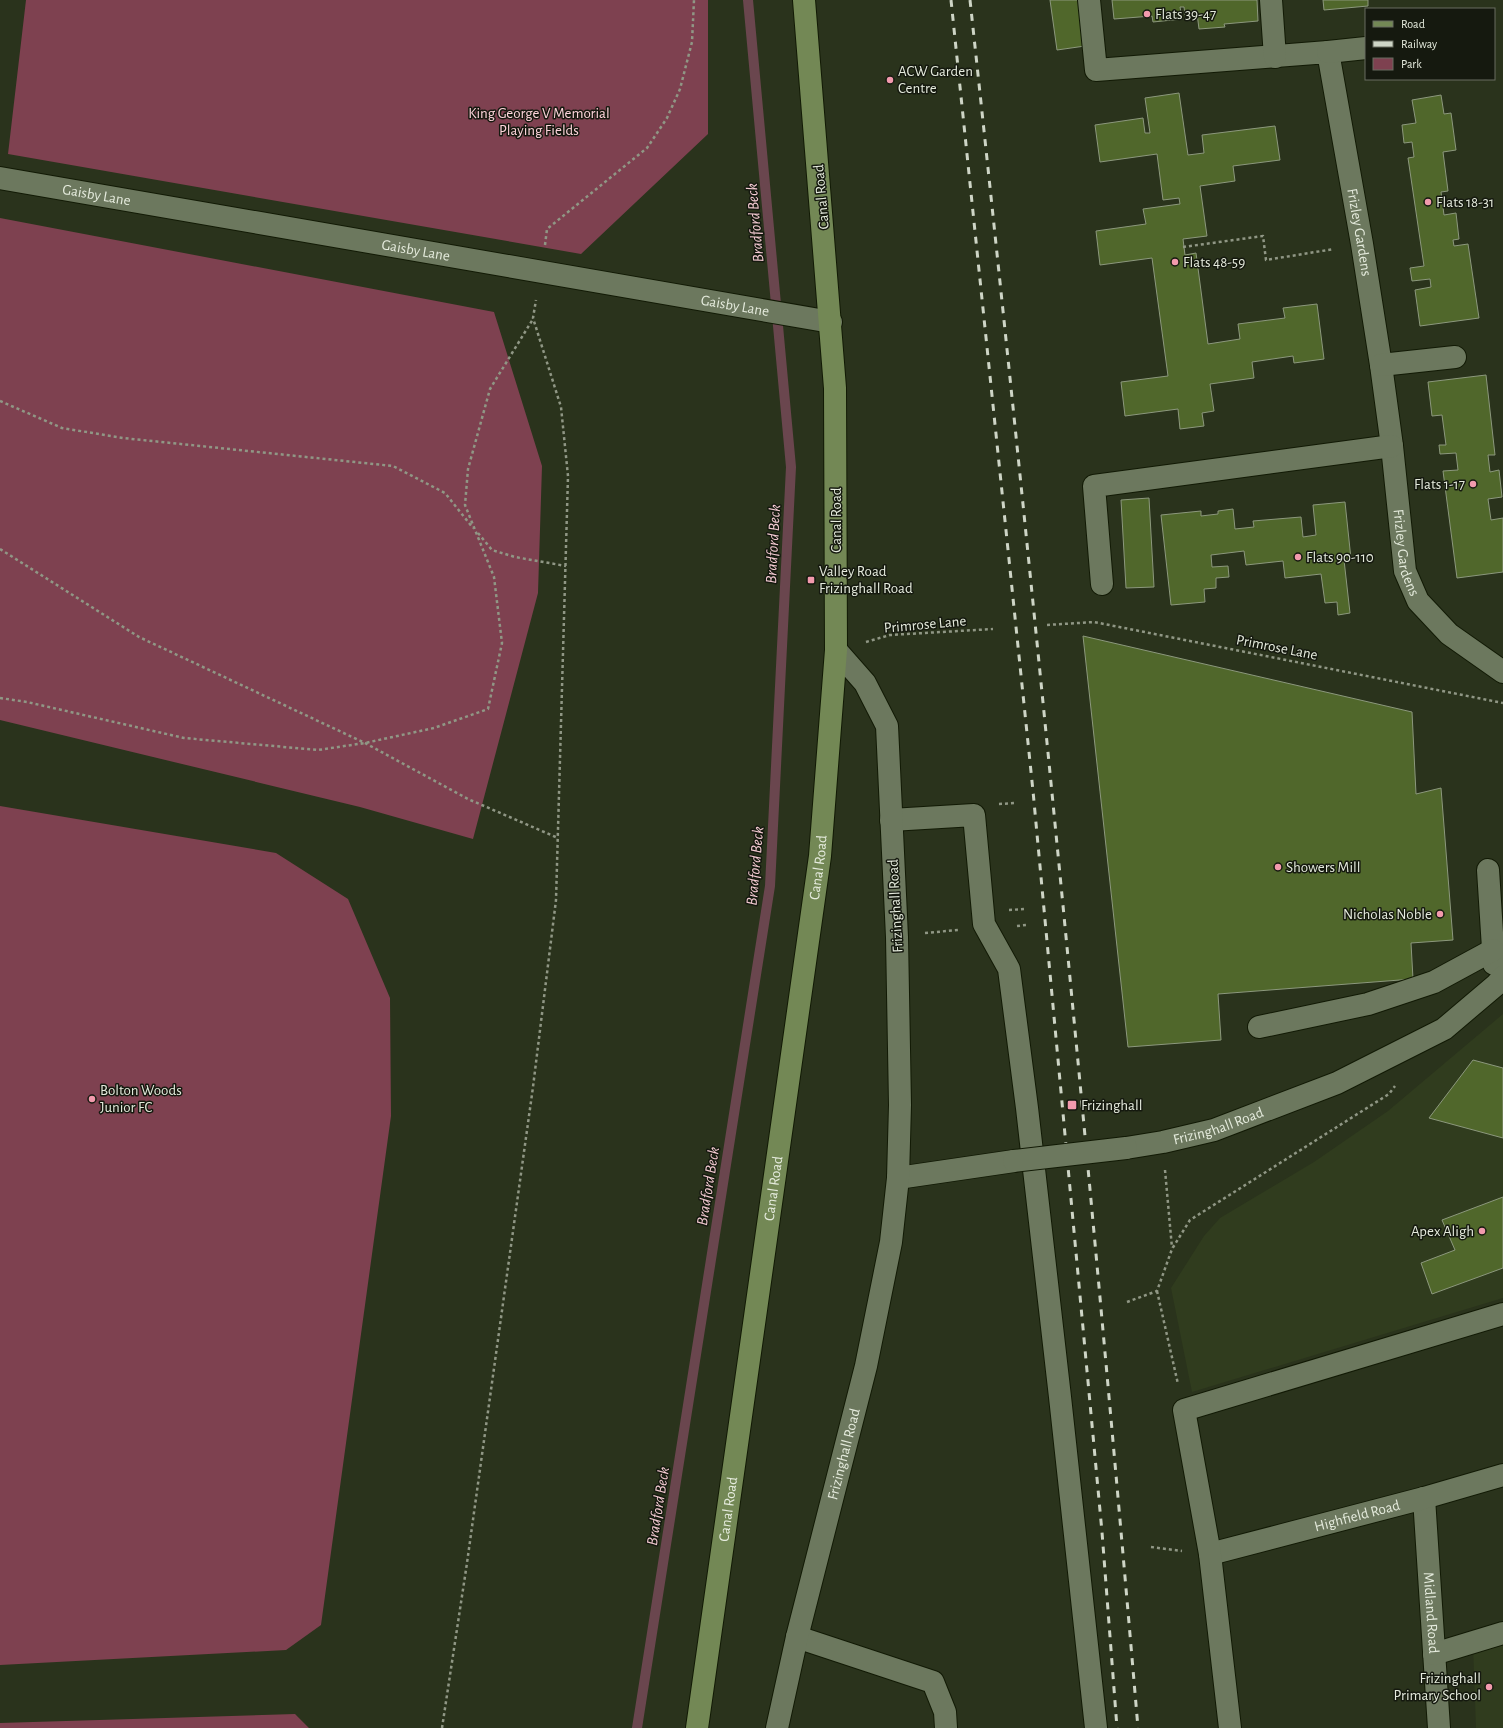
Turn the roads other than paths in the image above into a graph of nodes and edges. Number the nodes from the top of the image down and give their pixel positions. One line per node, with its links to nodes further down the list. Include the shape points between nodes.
1 (804, 0): 8 (main road, Canal Road)
2 (1089, 0): 6 (street, via 1096,70)
3 (1271, 0): 6 (street)
4 (1365, 48): 5 (street)
5 (1328, 52): 6 (street); 10 (street, Frizley Gardens)
6 (1276, 57)
7 (0, 178): 8 (street, Gaisby Lane)
8 (831, 322): 13 (main road, Canal Road, via 836,388)
9 (1455, 357): 10 (street)
10 (1381, 365): 11 (street, Frizley Gardens)
11 (1392, 446): 12 (street, via 1094,486); 14 (street, Frizley Gardens, via 1405,570 1418,601 1449,634)
12 (1102, 584)
13 (836, 650): 15 (street, Frizinghall Road, via 865,683 886,726); 28 (main road, Canal Road, via 820,856)
14 (1503, 672)
15 (890, 820): 20 (street, Frizinghall Road, via 897,937 900,1105); 31 (street, via 974,815 984,924 1010,969)
16 (1488, 870): 17 (street)
17 (1493, 950): 18 (street); 19 (street, via 1434,982 1368,1004)
18 (1499, 981): 20 (street, Frizinghall Road, bridge, via 1444,1030 1337,1083 1214,1130 1126,1148)
19 (1259, 1027)
20 (898, 1178): 26 (street, Frizinghall Road, via 891,1242 866,1366)
21 (1503, 1314): 24 (street, via 1184,1410)
22 (1503, 1475): 23 (street, Highfield Road)
23 (1424, 1498): 24 (street, Highfield Road); 27 (street, Midland Road)
24 (1210, 1554): 32 (street)
25 (1503, 1633): 27 (street)
26 (797, 1637): 29 (street, Frizinghall Road); 30 (street, via 933,1682 944,1712)
27 (1434, 1654): 33 (street, Midland Road)
28 (697, 1728)
29 (777, 1728)
30 (946, 1728)
31 (1096, 1728)
32 (1230, 1728)
33 (1439, 1728)

